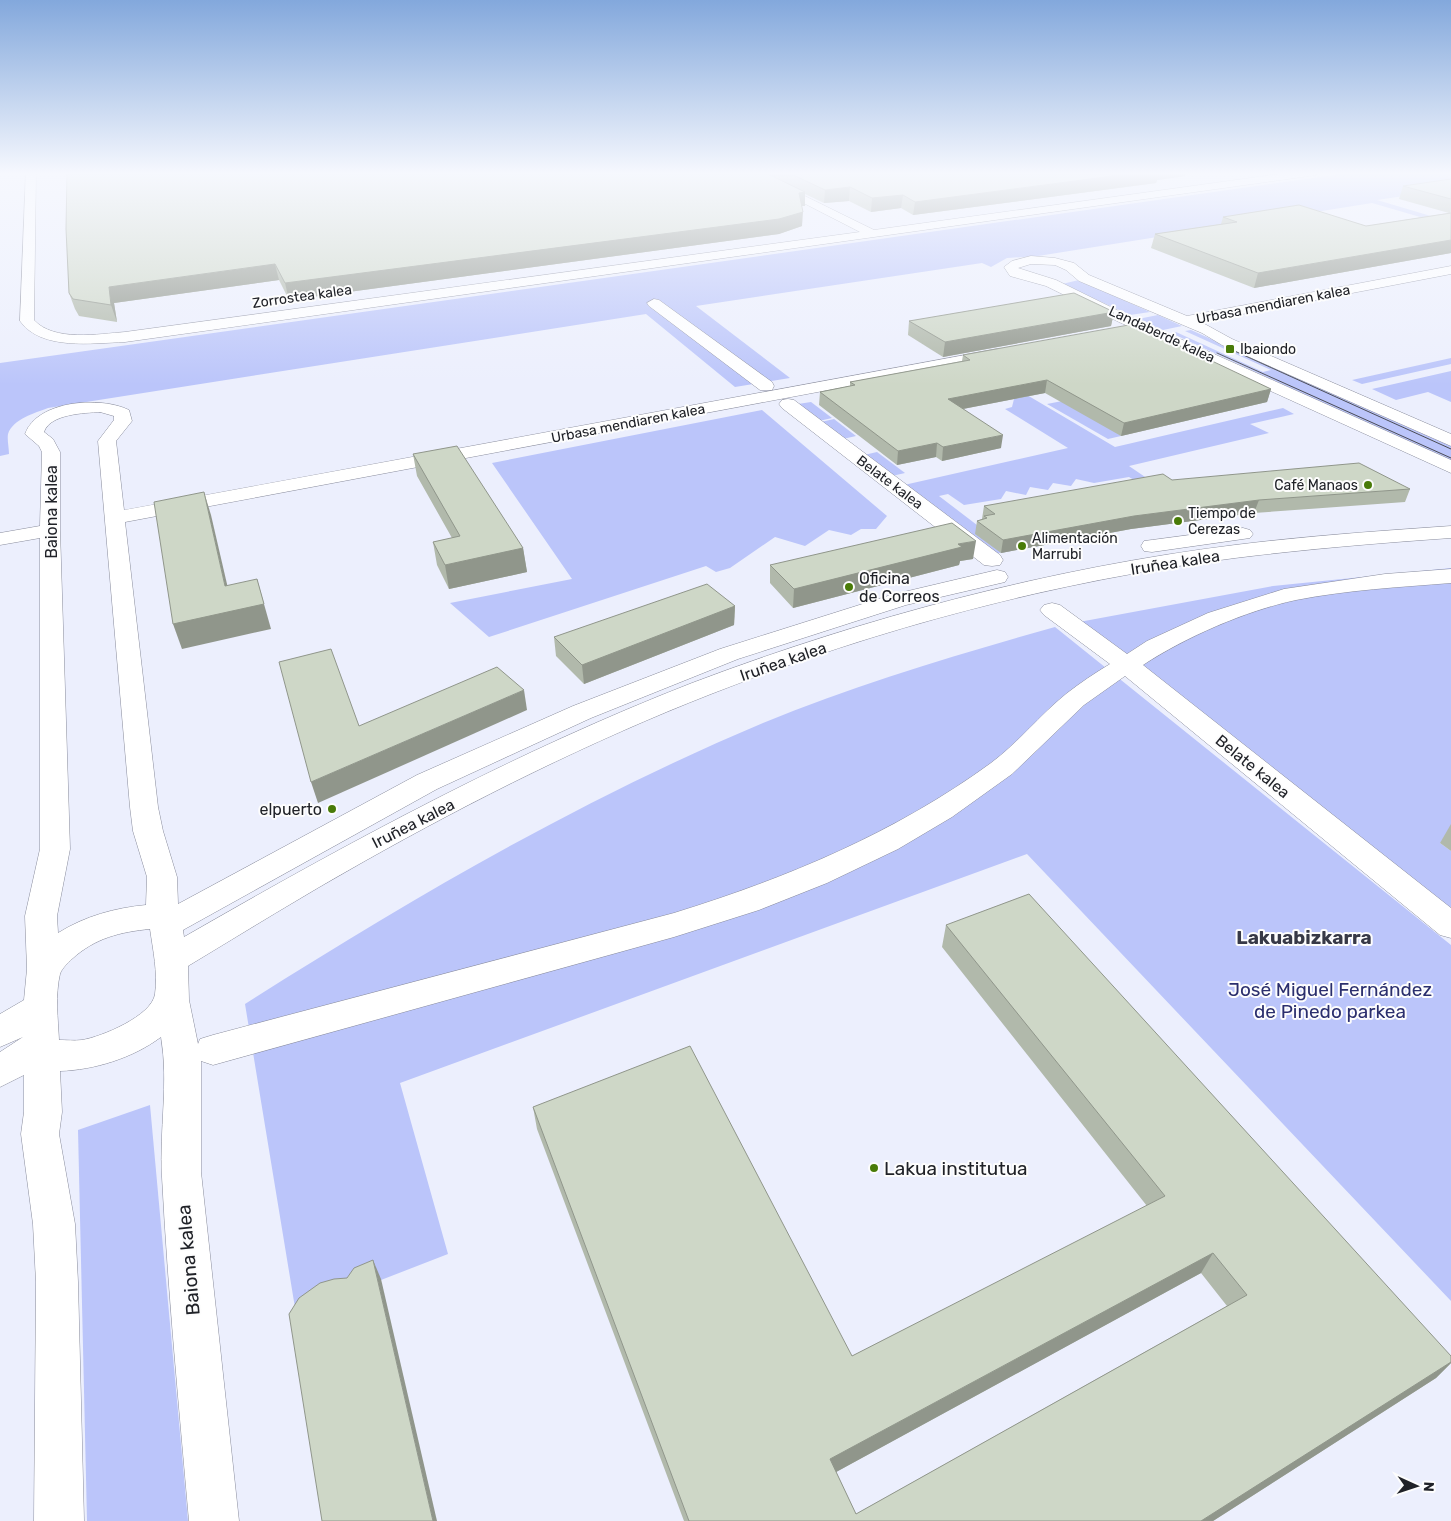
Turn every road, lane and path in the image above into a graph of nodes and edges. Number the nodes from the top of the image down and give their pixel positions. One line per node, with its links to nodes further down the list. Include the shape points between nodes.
1 (29, 243): 2 (street, Zorrostea kalea, via 27,320 30,327 45,334 65,337 125,336)
2 (806, 243)
3 (1451, 270): 4 (street, Urbasa mendiaren kalea)
4 (1426, 275): 5 (street); 7 (street, Urbasa mendiaren kalea)
5 (1451, 283)
6 (654, 303): 11 (street)
7 (1184, 321): 8 (street, Landaberde kalea, via 1084,278 1064,264 1033,260 1011,267 1015,273 1051,282); 13 (street, Landaberde kalea)
8 (1142, 327): 9 (street); 14 (street, Landaberde kalea)
9 (1118, 332)
10 (1013, 352): 15 (street, Urbasa mendiaren kalea)
11 (766, 386)
12 (788, 404): 20 (street, Belate kalea)
13 (1451, 441)
14 (1451, 467)
15 (114, 518): 17 (street, Baiona kalea, via 107,441 123,421 123,414 100,407 76,410 52,416 34,429 34,434 47,443 51,452); 24 (street, Baiona kalea, via 144,807 162,877)
16 (1451, 518): 24 (street, Iruñea kalea, via 1200,538 1068,560 899,600 729,654 582,712 427,782)
17 (50, 530): 19 (street); 27 (street, Baiona kalea, via 55,849 41,916)
18 (1451, 532): 26 (street, Iruñea kalea, via 1283,546 1093,574 983,599 775,662 645,711 510,773 351,855)
19 (0, 539)
20 (992, 560)
21 (1451, 576): 23 (street, via 1292,594 1216,618 1156,646)
22 (1052, 610): 23 (street, Belate kalea)
23 (1127, 665): 25 (street, Belate kalea); 31 (street, via 1075,700 1002,768 942,810 888,842 816,875 748,902 674,925)
24 (164, 920): 26 (street, Baiona kalea); 27 (street, via 121,919 91,929 56,951)
25 (1451, 926)
26 (171, 960): 28 (street, Baiona kalea)
27 (44, 969): 30 (street, Baiona kalea)
28 (172, 1000): 30 (street, via 156,1021 137,1035 82,1055); 34 (street, Baiona kalea, via 183,1060 181,1172)
29 (0, 1032): 30 (street)
30 (41, 1036): 32 (street); 33 (street, Baiona kalea, via 43,1112 40,1134 54,1224 57,1282)
31 (213, 1050)
32 (0, 1071)
33 (59, 1521)
34 (214, 1521)

